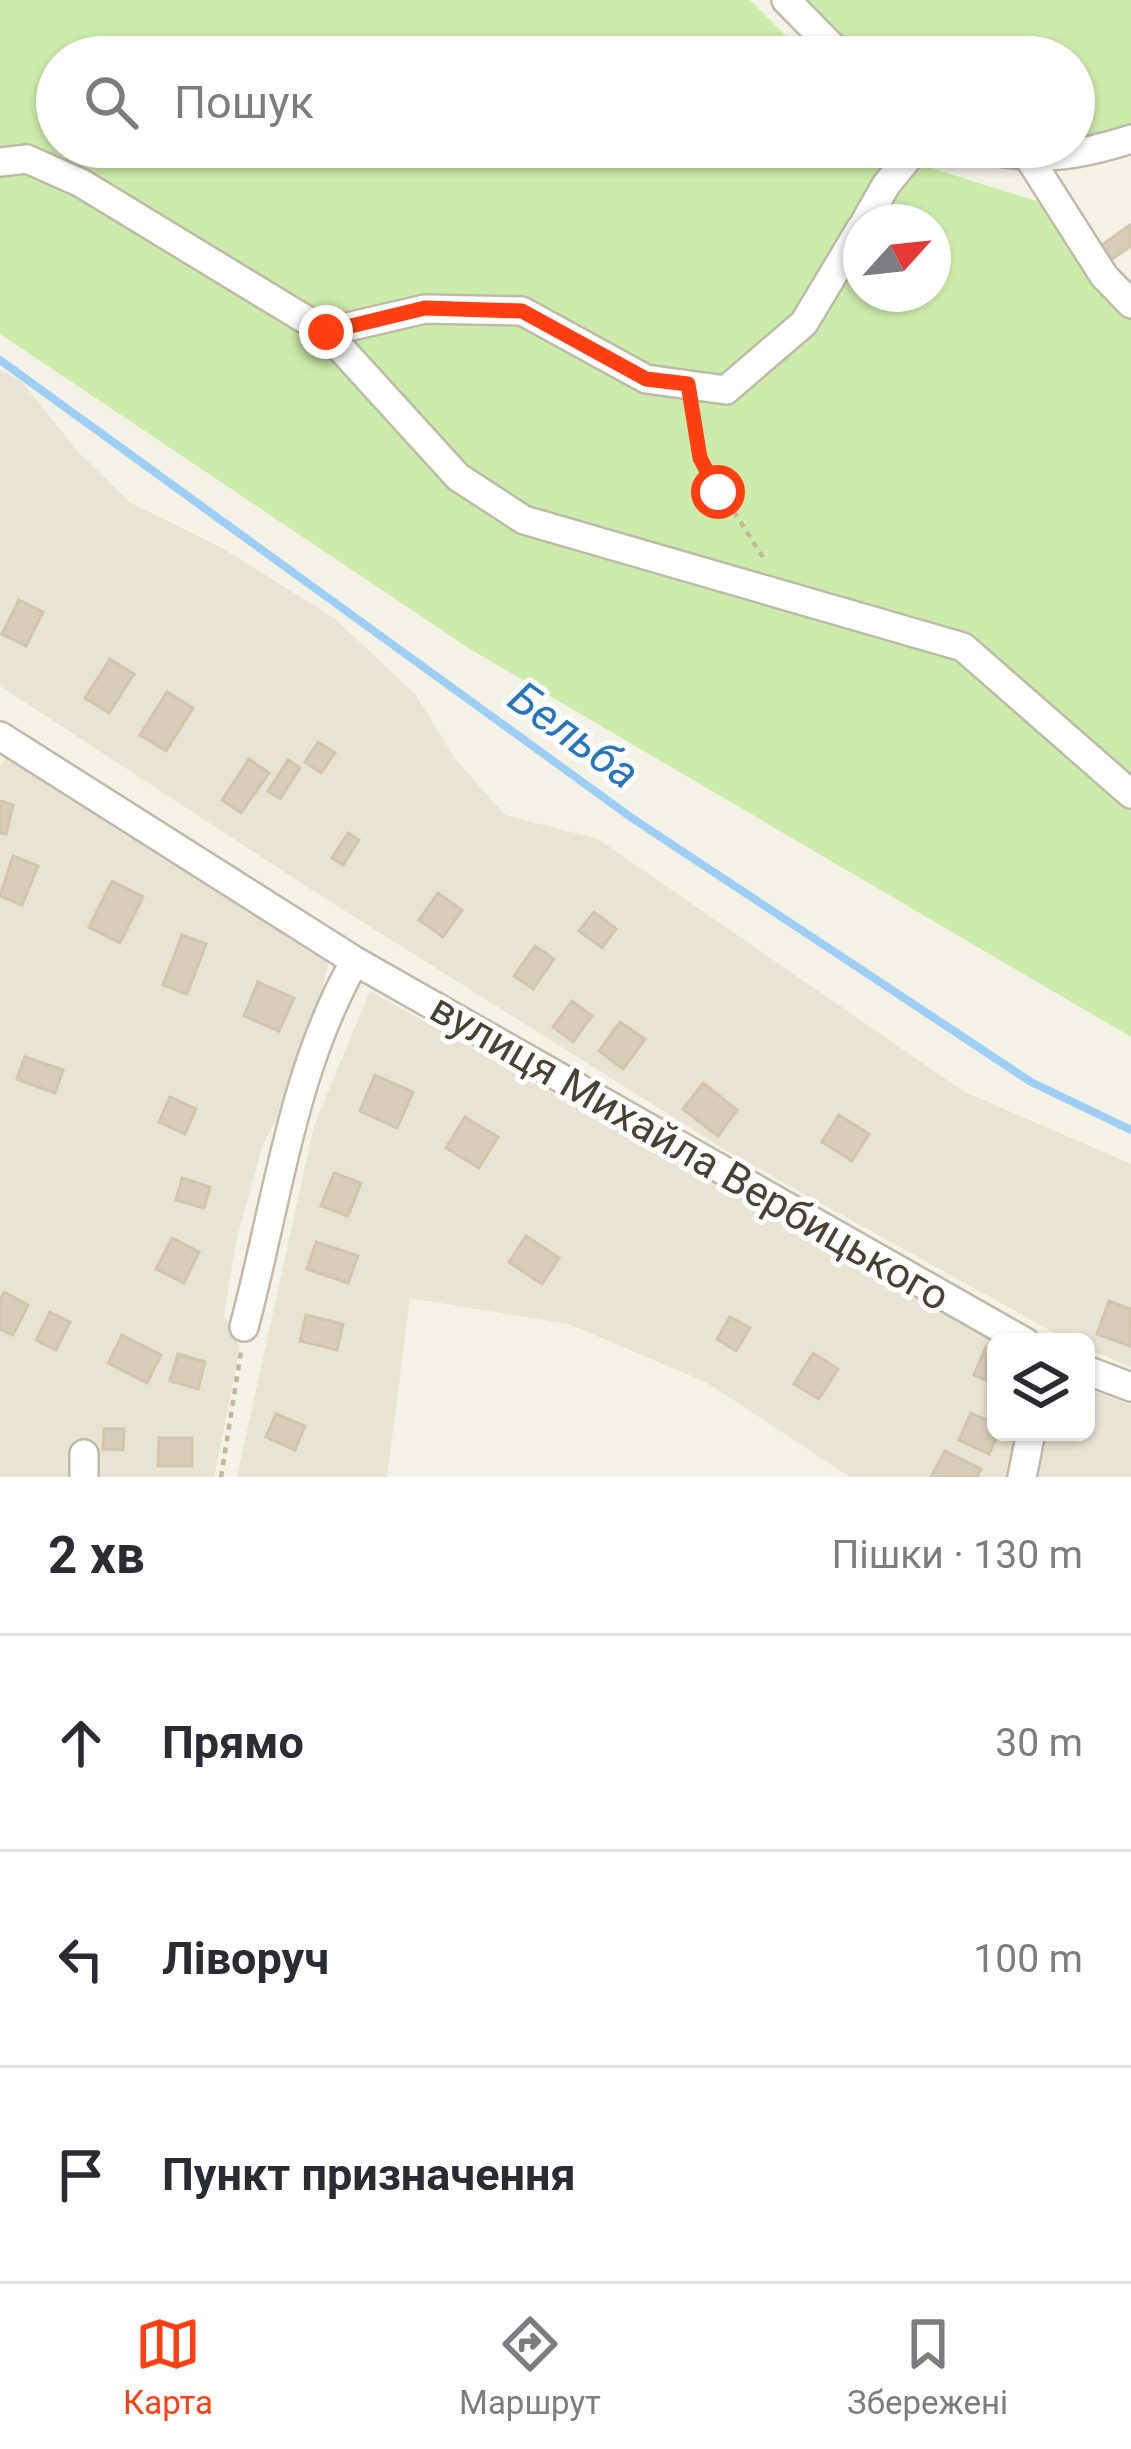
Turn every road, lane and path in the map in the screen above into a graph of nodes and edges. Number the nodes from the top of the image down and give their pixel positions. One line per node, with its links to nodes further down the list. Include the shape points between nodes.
1 (786, 0): 2 (street)
2 (821, 36)
3 (1131, 139): 4 (street)
4 (1095, 151)
5 (0, 162): 6 (street)
6 (36, 163)
7 (47, 168): 13 (street)
8 (900, 168): 10 (street)
9 (1035, 168): 12 (street)
10 (875, 204)
11 (843, 258): 14 (street, via 804,323 726,390)
12 (1131, 304)
13 (326, 332): 14 (street, via 425,308 522,311 646,379); 17 (street, via 458,477 524,520 963,647)
14 (688, 384): 15 (path, via 700,458)
15 (766, 563)
16 (0, 736): 18 (street, вулиця Михайла Вербицького)
17 (1131, 794)
18 (355, 961): 19 (street, via 294,1110); 20 (street, вулиця Михайла Вербицького)
19 (244, 1327): 24 (path)
20 (1009, 1333)
21 (1095, 1373): 22 (street)
22 (1131, 1387)
23 (1029, 1441): 25 (street)
24 (221, 1477)
25 (1022, 1477)

